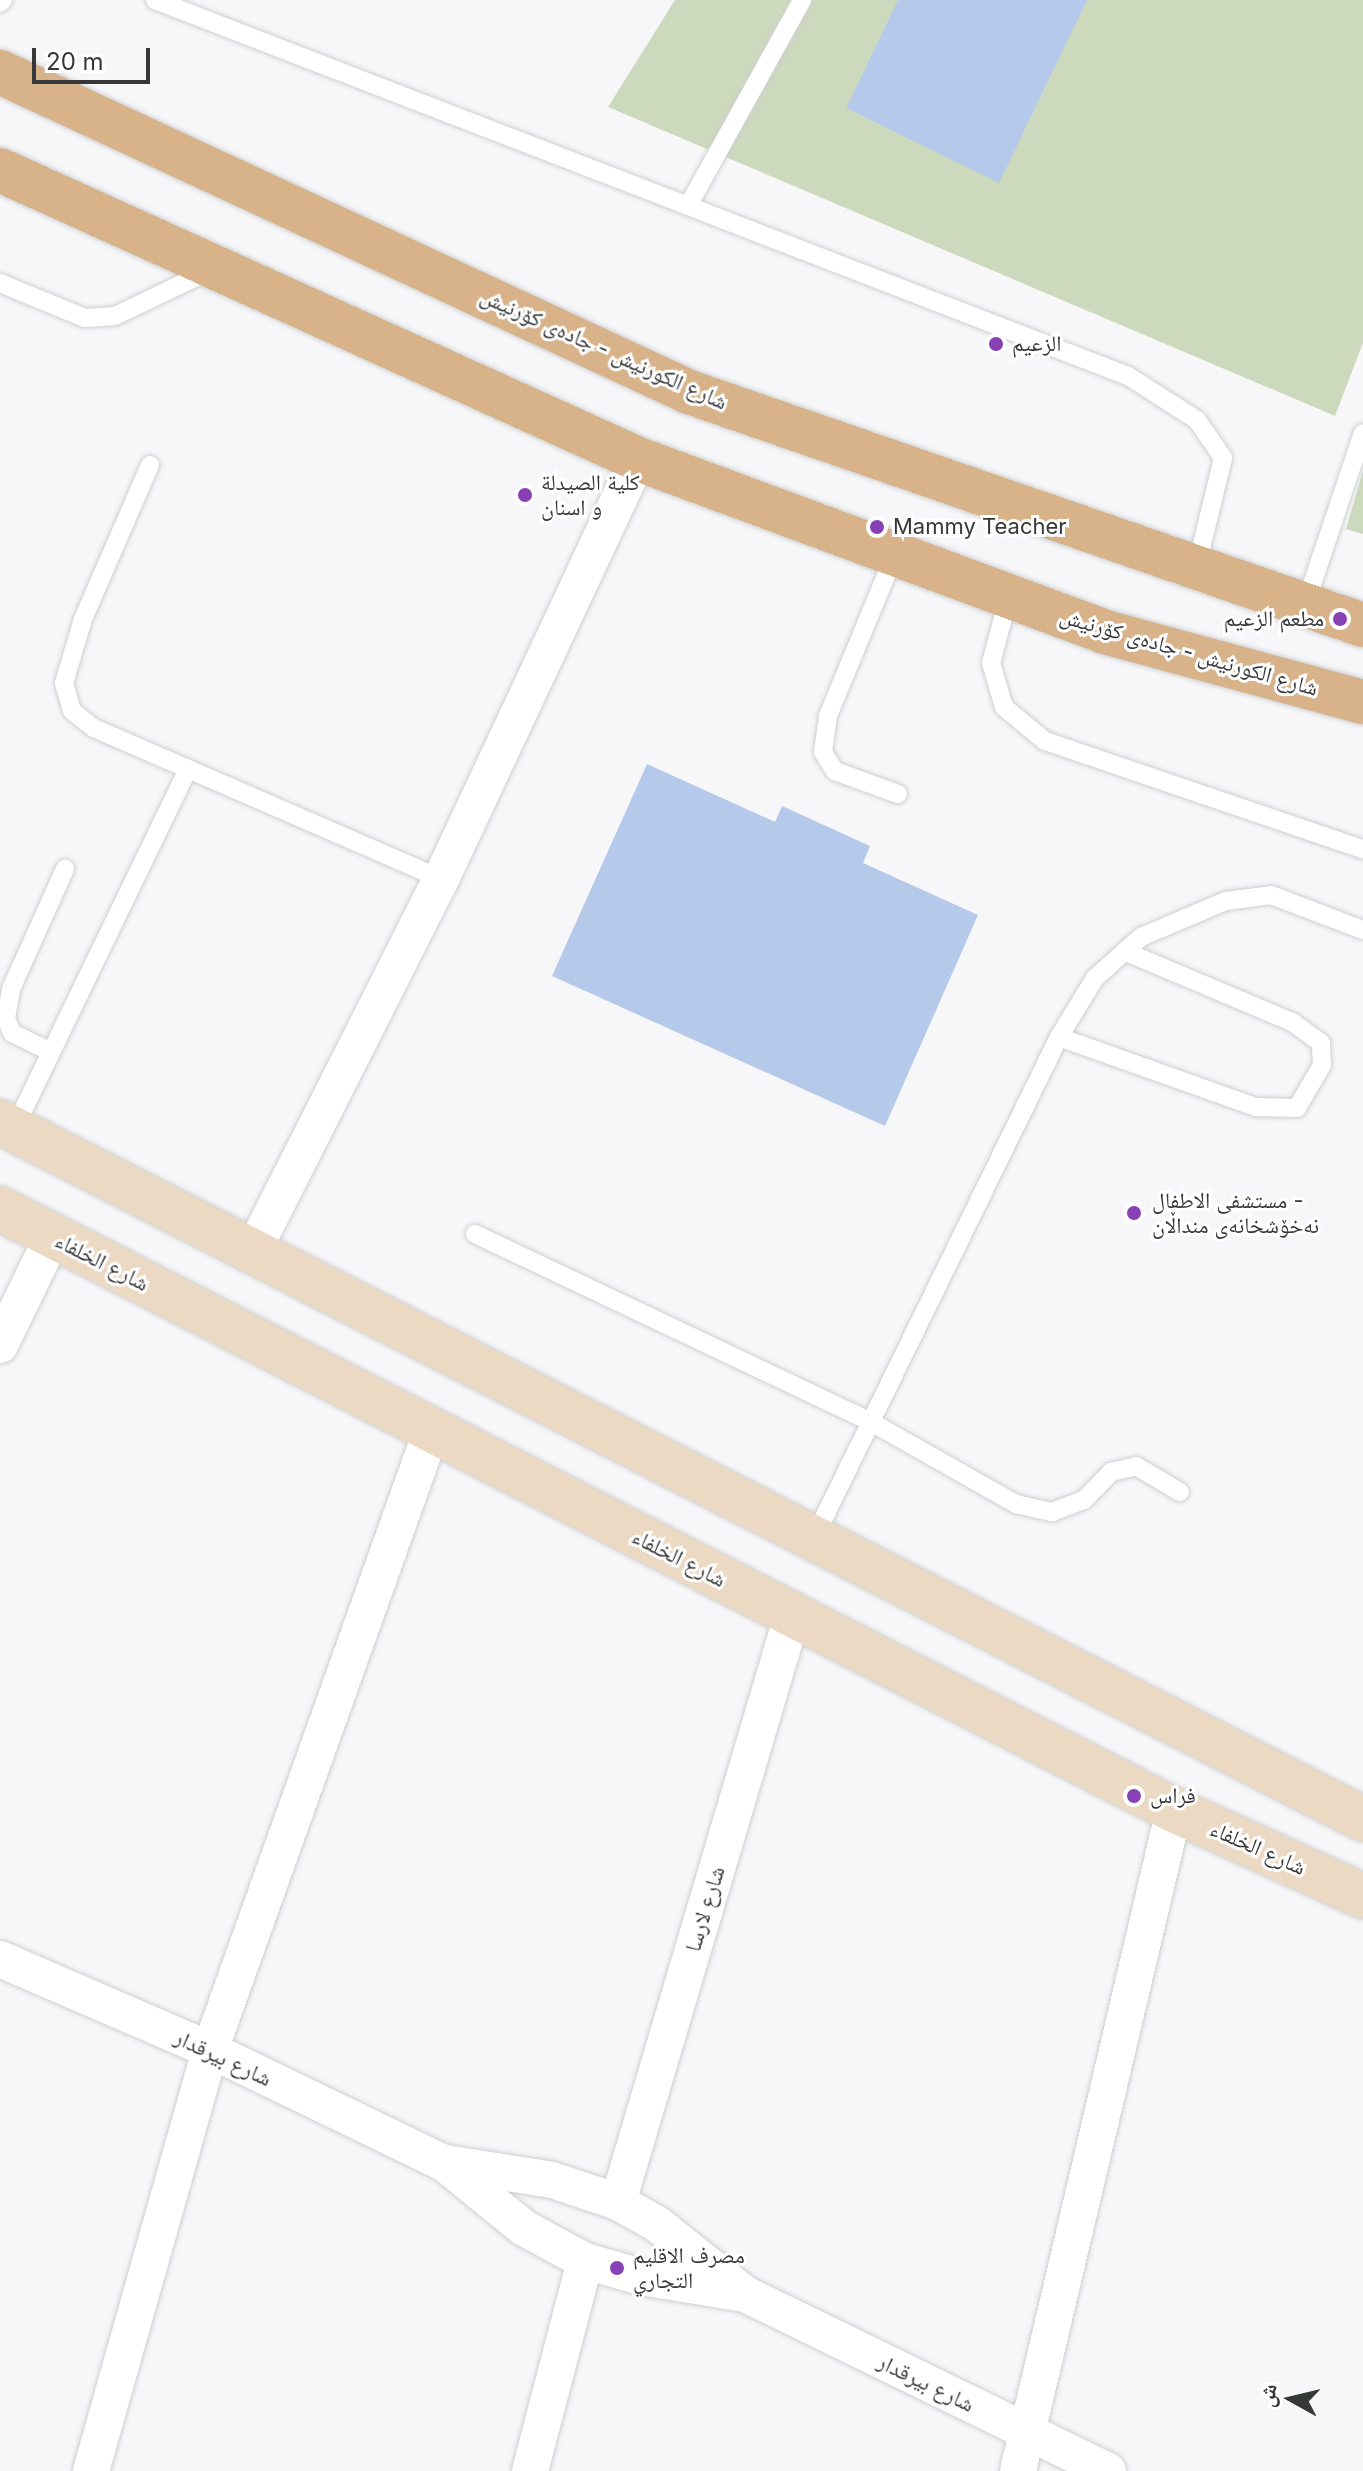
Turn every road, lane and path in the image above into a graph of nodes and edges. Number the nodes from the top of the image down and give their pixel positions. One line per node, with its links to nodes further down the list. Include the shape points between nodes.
1 (155, 0): 5 (lane)
2 (802, 0): 5 (lane)
3 (0, 72): 12 (main road, شارع الكورنيش - جادەی کۆرنیش, via 689,392)
4 (0, 170): 6 (main road, شارع الكورنيش - جادەی کۆرنیش)
5 (688, 206): 12 (lane, via 1128,376 1197,420 1223,458)
6 (216, 268): 7 (lane, via 115,316 85,318); 9 (main road, شارع الكورنيش - جادەی کۆرنیش)
7 (0, 283)
8 (1363, 433): 14 (lane)
9 (638, 459): 11 (main road, شارع الكورنيش - جادەی کۆرنیش); 21 (street)
10 (150, 465): 17 (lane, via 83,619 64,683 72,711 94,728)
11 (895, 554): 13 (main road, شارع الكورنيش - جادەی کۆرنیش); 18 (lane, via 828,716 823,752 835,771)
12 (1196, 569): 14 (main road, شارع الكورنيش - جادەی کۆرنیش)
13 (1009, 596): 16 (main road, شارع الكورنيش - جادەی کۆرنیش, via 1105,632); 19 (lane, via 991,663 1004,707 1045,741)
14 (1306, 602): 15 (main road, شارع الكورنيش - جادەی کۆرنیش)
15 (1363, 625)
16 (1363, 702)
17 (188, 769): 21 (lane); 25 (lane)
18 (898, 794)
19 (1363, 849)
20 (65, 869): 25 (lane, via 11,989 6,1018 12,1033)
21 (441, 879): 30 (street)
22 (1363, 930): 23 (lane, via 1271,895 1226,901 1141,937)
23 (1126, 952): 24 (lane, via 1095,978); 24 (lane, via 1292,1022 1321,1043 1322,1065 1297,1108 1256,1107)
24 (1059, 1037): 32 (lane)
25 (51, 1052): 26 (lane)
26 (7, 1125): 30 (street)
27 (0, 1209): 29 (street, شارع الخلفاء)
28 (475, 1234): 32 (lane)
29 (53, 1236): 31 (street); 33 (street, شارع الخلفاء)
30 (254, 1249): 35 (street)
31 (0, 1345)
32 (871, 1422): 34 (lane, via 1016,1504 1052,1512 1084,1500 1111,1472 1136,1466); 35 (lane)
33 (431, 1432): 36 (street, شارع الخلفاء); 41 (street)
34 (1180, 1492)
35 (815, 1536): 38 (street)
36 (792, 1616): 37 (street, شارع الخلفاء); 43 (street, شارع لارسا)
37 (1174, 1810): 39 (street, شارع الخلفاء); 46 (street)
38 (1363, 1819)
39 (1363, 1896)
40 (0, 1959): 41 (street, شارع بيرقدار)
41 (210, 2050): 42 (street, شارع بيرقدار); 47 (street)
42 (444, 2163): 43 (street, شارع بيرقدار, via 552,2180); 44 (street, شارع بيرقدار, via 524,2228)
43 (618, 2202): 45 (street, شارع بيرقدار, via 657,2224)
44 (585, 2261): 45 (street, شارع بيرقدار, via 641,2277); 48 (street)
45 (745, 2294): 46 (street, شارع بيرقدار)
46 (1027, 2433): 49 (street); 50 (street, شارع بيرقدار)
47 (91, 2471)
48 (530, 2471)
49 (1018, 2471)
50 (1108, 2471)

